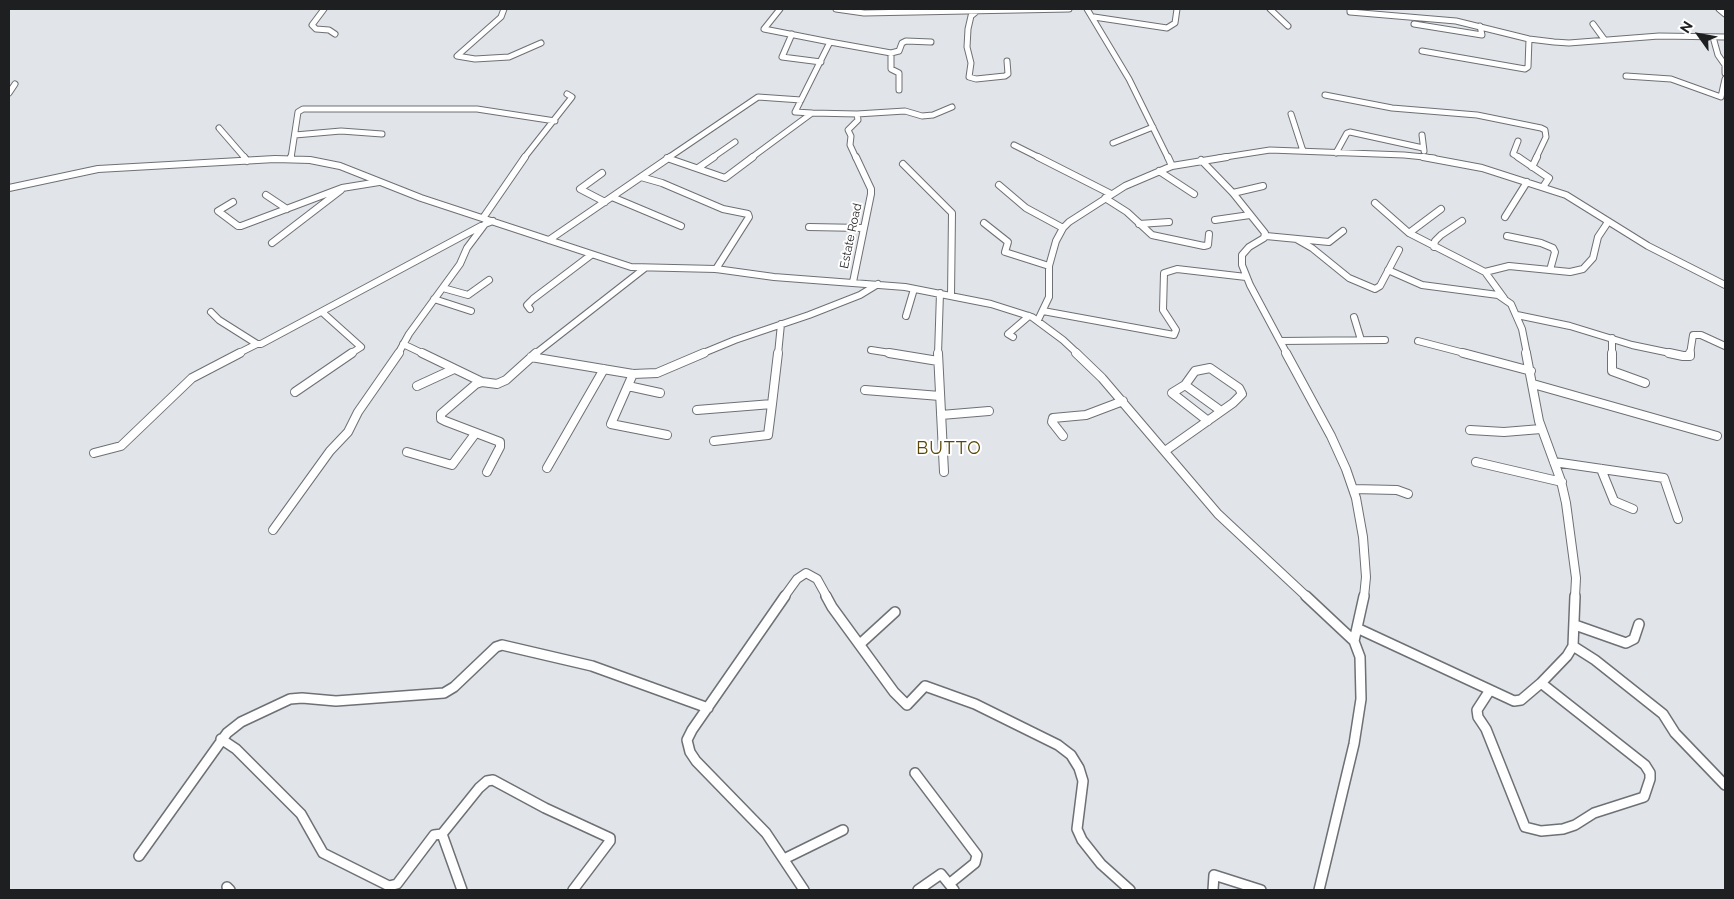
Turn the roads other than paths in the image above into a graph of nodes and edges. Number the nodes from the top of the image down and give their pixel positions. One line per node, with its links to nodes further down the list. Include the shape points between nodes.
1 (324, 9): 18 (street, via 312,25)
2 (504, 9): 24 (street, via 500,17 456,56 474,59 509,57)
3 (780, 9): 19 (street, via 764,29)
4 (836, 9): 11 (street, via 864,13)
5 (1069, 9): 11 (street)
6 (1088, 9): 13 (street)
7 (1178, 9): 13 (street, via 1175,23 1167,28)
8 (1270, 9): 16 (street)
9 (1350, 9): 17 (street, via 1350,12)
10 (1719, 9): 12 (street)
11 (977, 11): 29 (street, via 971,16 968,29 969,77 1005,76 1008,74)
12 (1725, 14)
13 (1094, 17): 46 (street)
14 (1414, 24): 17 (street, via 1482,36)
15 (1592, 24): 23 (street)
16 (1288, 26)
17 (1480, 26): 22 (street)
18 (335, 34)
19 (792, 34): 25 (street); 30 (street, via 782,57)
20 (1713, 37): 21 (street); 23 (street); 31 (street, via 1725,65)
21 (1725, 37)
22 (1529, 39): 23 (street, via 1564,43); 27 (street, via 1528,67 1525,69)
23 (1604, 39)
24 (541, 42)
25 (830, 42): 28 (street); 30 (street)
26 (931, 42): 28 (street, via 906,41 899,51)
27 (1422, 51)
28 (891, 53): 35 (street, via 891,68 899,73)
29 (1006, 61)
30 (821, 62): 40 (street)
31 (1725, 73)
32 (1626, 76): 39 (street, via 1692,84)
33 (1725, 79): 39 (street)
34 (15, 84): 36 (street)
35 (899, 90)
36 (9, 93)
37 (567, 94): 45 (street, via 572,97)
38 (1325, 96): 65 (street, via 1392,108 1477,115 1541,128 1545,130 1546,137)
39 (1723, 98)
40 (801, 100): 42 (street, via 795,112); 59 (street, via 758,97)
41 (952, 107): 43 (street, via 922,116 904,111)
42 (812, 113): 43 (street); 66 (street, via 727,177 721,178)
43 (857, 114): 99 (street, Estate Road, via 858,120 848,130 850,144 871,192)
44 (1291, 114): 56 (street)
45 (555, 121): 49 (street, via 477,109 306,108 298,112); 92 (street, via 522,161)
46 (1153, 127): 53 (street); 64 (street)
47 (219, 128): 62 (street)
48 (382, 134): 49 (street)
49 (294, 135): 60 (street)
50 (1422, 135): 55 (street)
51 (1518, 141): 65 (street, via 1513,154)
52 (735, 142): 66 (street)
53 (1113, 143)
54 (1014, 145): 77 (street)
55 (1423, 148): 57 (street, via 1350,132); 58 (street)
56 (1303, 151): 57 (street); 61 (street, via 1270,150)
57 (1336, 152): 58 (street)
58 (1427, 157): 71 (street, via 1482,168)
59 (667, 158): 66 (street); 69 (street)
60 (291, 159): 62 (street); 70 (street, via 328,163)
61 (1201, 160): 64 (street); 79 (street)
62 (247, 161): 75 (street, via 98,169)
63 (903, 164): 126 (street, via 952,213)
64 (1172, 166): 67 (street)
65 (1532, 166): 74 (street, via 1549,178)
66 (698, 168)
67 (1159, 171): 77 (street); 78 (street)
68 (602, 173): 84 (street, via 580,189)
69 (641, 177): 81 (street); 114 (street, via 722,209 748,214)
70 (379, 182): 76 (street); 92 (street)
71 (1527, 182): 74 (street); 89 (street)
72 (999, 185): 100 (street, via 1026,208)
73 (1263, 186): 79 (street)
74 (1543, 187): 94 (street, via 1580,202)
75 (9, 188)
76 (342, 188): 86 (street); 108 (street)
77 (1111, 194): 82 (street)
78 (1194, 194)
79 (1233, 194): 88 (street)
80 (266, 196): 86 (street)
81 (612, 197): 84 (street); 97 (street)
82 (1105, 198): 96 (street); 100 (street)
83 (232, 202): 86 (street, via 218,210 238,226)
84 (605, 202): 106 (street)
85 (1375, 202): 102 (street)
86 (288, 209)
87 (1441, 209): 102 (street)
88 (1250, 215): 90 (street); 104 (street)
89 (1504, 217)
90 (1216, 220)
91 (1462, 220): 109 (street, via 1441,235)
92 (484, 221): 106 (street, via 493,221); 123 (street); 133 (street)
93 (1169, 222): 96 (street)
94 (1608, 222): 116 (street, via 1598,237 1588,266 1576,271); 122 (street)
95 (984, 223): 112 (street, via 1008,242 1005,252)
96 (1139, 224): 103 (street, via 1152,235 1204,246 1208,245)
97 (681, 226)
98 (809, 226): 99 (street)
99 (863, 228): 120 (street, Estate Road)
100 (1063, 228): 112 (street)
101 (1343, 230): 107 (street, via 1329,242)
102 (1409, 233): 109 (street)
103 (1209, 234)
104 (1266, 236): 107 (street); 118 (street, via 1242,255)
105 (1507, 236): 116 (street, via 1553,248 1555,252)
106 (549, 240): 111 (street)
107 (1298, 240): 115 (street, via 1349,278 1366,286 1378,289)
108 (272, 244)
109 (1434, 247): 117 (street)
110 (1399, 250): 115 (street)
111 (591, 255): 113 (street); 129 (street, via 533,298 527,305)
112 (1049, 266): 131 (street, via 1050,290)
113 (645, 268): 114 (street); 150 (street)
114 (716, 269): 120 (street)
115 (1388, 270): 127 (street, via 1429,287)
116 (1550, 270): 117 (street, via 1509,266)
117 (1485, 272): 127 (street)
118 (1246, 277): 131 (street, via 1177,269 1164,273 1162,303 1176,330 1174,335); 144 (street)
119 (489, 280): 123 (street, via 468,295)
120 (853, 282): 121 (street)
121 (878, 284): 124 (street); 139 (street, via 860,295)
122 (1725, 285)
123 (444, 288): 128 (street)
124 (914, 289): 125 (street); 135 (street)
125 (940, 293): 126 (street); 151 (street)
126 (951, 296): 136 (street)
127 (1504, 298): 134 (street)
128 (434, 299): 130 (street); 147 (street)
129 (530, 309)
130 (471, 311)
131 (1043, 311): 138 (street)
132 (211, 312): 146 (street)
133 (322, 312): 146 (street); 163 (street, via 361,347)
134 (1517, 315): 141 (street); 154 (street)
135 (906, 316)
136 (1029, 316): 138 (street); 140 (street, via 1008,334)
137 (1354, 317): 142 (street)
138 (1038, 320): 166 (street, via 1070,346)
139 (781, 324): 155 (street, via 735,340 663,372); 167 (street)
140 (1013, 337)
141 (1612, 338): 148 (street, via 1687,357 1691,353 1694,335); 157 (street, via 1612,370)
142 (1361, 340): 143 (street); 144 (street)
143 (1386, 340)
144 (1280, 341): 190 (street, via 1314,401)
145 (1418, 341): 154 (street)
146 (257, 344): 182 (street, via 192,378 121,446)
147 (403, 344): 152 (street); 194 (street, via 348,432 330,451)
148 (1725, 346)
149 (871, 350): 151 (street)
150 (531, 357): 153 (street); 156 (street, via 501,383)
151 (938, 361): 165 (street)
152 (454, 369): 156 (street); 160 (street)
153 (604, 369): 155 (street); 185 (street)
154 (1531, 371): 158 (street)
155 (633, 374): 161 (street)
156 (482, 382): 175 (street, via 440,415 441,419)
157 (1646, 383)
158 (1533, 384): 173 (street); 178 (street)
159 (1185, 385): 170 (street); 170 (street, via 1195,371 1210,368 1239,388 1242,394); 172 (street, via 1172,393)
160 (417, 386)
161 (628, 386): 164 (street); 176 (street, via 612,425)
162 (865, 390): 165 (street)
163 (295, 392)
164 (660, 393)
165 (940, 396): 171 (street)
166 (1124, 401): 177 (street, via 1086,415 1053,418 1052,422); 180 (street)
167 (772, 404): 168 (street); 179 (street, via 768,435)
168 (697, 410)
169 (989, 411): 171 (street)
170 (1221, 411): 172 (street)
171 (941, 414): 188 (street)
172 (1208, 421): 180 (street)
173 (1542, 428): 174 (street, via 1504,432); 184 (street)
174 (1470, 430)
175 (475, 434): 181 (street, via 452,465); 187 (street, via 501,443)
176 (667, 435)
177 (1063, 436)
178 (1717, 436)
179 (714, 440)
180 (1165, 451): 199 (street, via 1218,514)
181 (407, 452)
182 (94, 453)
183 (1476, 462): 189 (street)
184 (1554, 462): 186 (street); 189 (street)
185 (547, 468)
186 (1601, 469): 192 (street, via 1614,501); 193 (street, via 1664,478)
187 (487, 472)
188 (944, 472)
189 (1562, 482): 197 (street, via 1576,578)
190 (1353, 489): 191 (street, via 1397,490); 198 (street, via 1363,537 1366,577)
191 (1408, 494)
192 (1633, 509)
193 (1678, 519)
194 (273, 530)
195 (895, 612): 200 (street)
196 (1639, 624): 197 (street, via 1634,639 1626,643)
197 (1575, 625): 201 (street)
198 (1359, 629): 199 (street); 203 (street)
199 (1354, 641): 220 (street, via 1360,657 1361,699 1354,744)
200 (860, 644): 204 (street, via 817,580 803,573); 217 (street, via 907,705 925,686 976,704 1066,750 1076,761 1083,782 1077,830 1101,864)
201 (1573, 646): 202 (street); 207 (street, via 1663,714 1675,734)
202 (1542, 683): 203 (street, via 1521,700 1506,699); 203 (street, via 1645,765 1650,779 1644,796 1594,813 1564,829 1540,831 1525,827 1486,729 1478,717 1477,710)
203 (1490, 690)
204 (708, 708): 205 (street, via 592,666 502,645 444,692 336,700 295,698 241,722); 211 (street, via 688,736 690,752 766,833)
205 (221, 739): 209 (street, via 236,749 301,814 328,857 389,886 397,884 434,835); 210 (street)
206 (915, 773): 212 (street, via 977,855 975,863)
207 (1725, 785)
208 (843, 830): 211 (street)
209 (442, 834): 213 (street); 214 (street, via 483,784 495,781 610,838)
210 (139, 856)
211 (784, 858): 215 (street)
212 (952, 887): 216 (street, via 941,874)
213 (462, 890)
214 (573, 890)
215 (804, 890)
216 (918, 890)
217 (1130, 890)
218 (1213, 890): 219 (street, via 1214,875)
219 (1260, 890)
220 (1319, 890)

